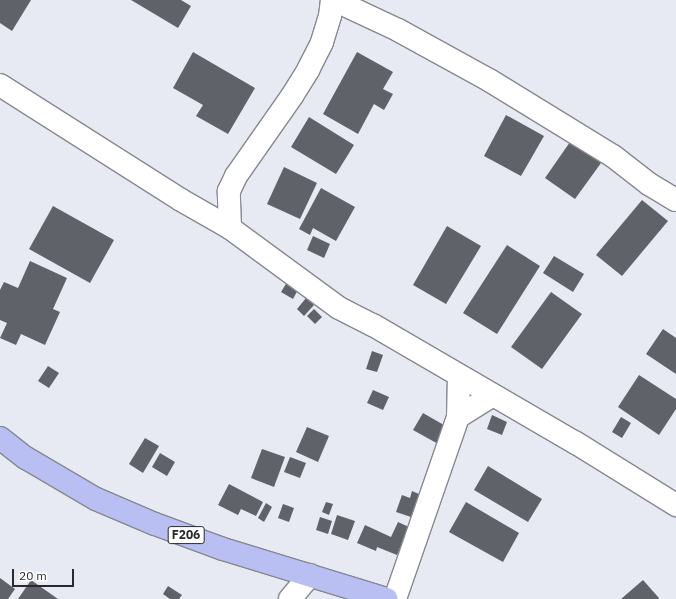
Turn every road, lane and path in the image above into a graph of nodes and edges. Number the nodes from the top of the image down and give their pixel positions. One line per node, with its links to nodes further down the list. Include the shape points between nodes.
1 (333, 0): 3 (street, via 398,30 490,80 613,156 649,184); 4 (street, via 322,42 308,70 236,176 229,191)
2 (0, 85): 4 (street, via 181,200)
3 (676, 200)
4 (230, 228): 5 (street, via 339,308 373,325)
5 (459, 377): 6 (street); 7 (street)
6 (493, 395): 7 (street); 9 (street)
7 (458, 417): 13 (street)
8 (0, 438): 10 (main road, F206, via 26,458 96,499 224,549)
9 (676, 505)
10 (310, 575): 11 (street); 12 (main road, F206)
11 (290, 599)
12 (387, 599)
13 (395, 599)

